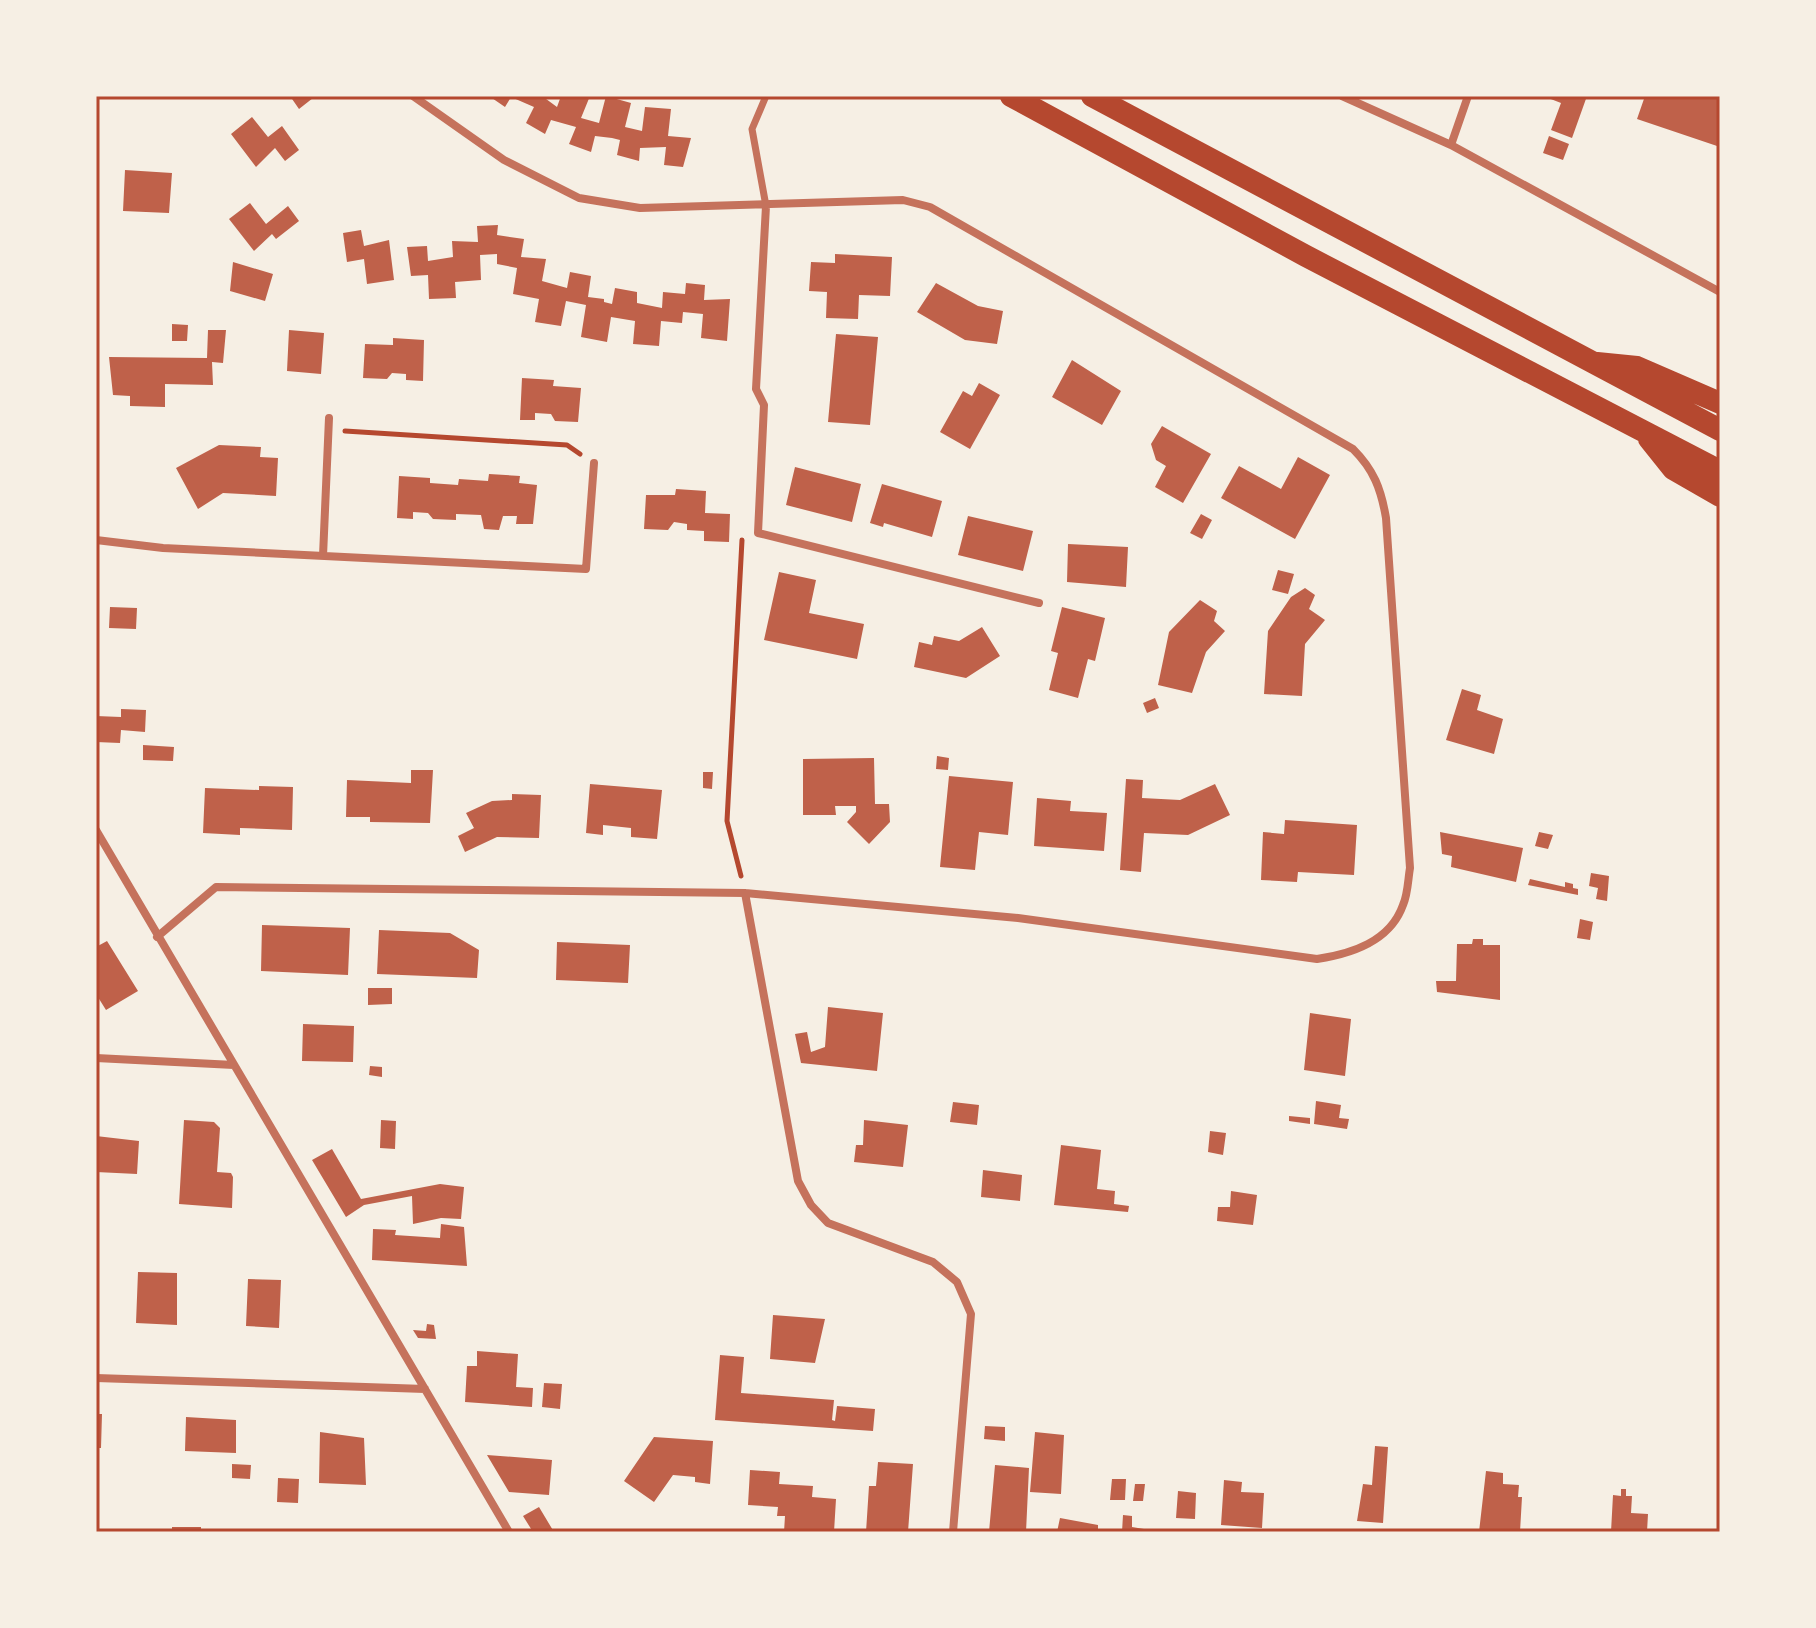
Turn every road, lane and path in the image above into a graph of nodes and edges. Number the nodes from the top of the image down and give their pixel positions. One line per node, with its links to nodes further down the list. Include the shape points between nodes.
1 (413, 96): 8 (street, via 504,160 579,198 640,208)
2 (766, 96): 8 (street, via 752,129)
3 (1011, 96): 15 (highway)
4 (1092, 96): 10 (highway)
5 (1342, 96): 7 (street)
6 (1468, 96): 7 (street)
7 (1451, 145): 9 (street)
8 (766, 206): 22 (street, via 756,389 764,405 758,533); 24 (street, via 903,200 930,207 1353,449 1368,463 1380,486 1391,569 1410,868 1403,907 1381,937 1347,955 1317,959 1018,918)
9 (1720, 292)
10 (1586, 362): 11 (highway, via 1637,367); 14 (highway)
11 (1720, 403)
12 (329, 418): 13 (street)
13 (328, 430): 16 (path, via 567,445); 21 (street)
14 (1720, 430)
15 (1643, 432): 17 (highway); 18 (highway, via 1673,469)
16 (594, 463): 21 (street, via 586,569)
17 (1720, 471)
18 (1720, 496)
19 (742, 525): 24 (path, via 727,821)
20 (96, 540): 21 (street)
21 (323, 556)
22 (1039, 603)
23 (96, 830): 25 (street)
24 (745, 893): 25 (street, via 216,887); 31 (street, via 798,1181 828,1223 933,1262 957,1282 971,1314)
25 (157, 937): 27 (street)
26 (96, 1058): 27 (street)
27 (234, 1065): 29 (street)
28 (96, 1378): 29 (street)
29 (425, 1389): 30 (street)
30 (509, 1532)
31 (953, 1532)

